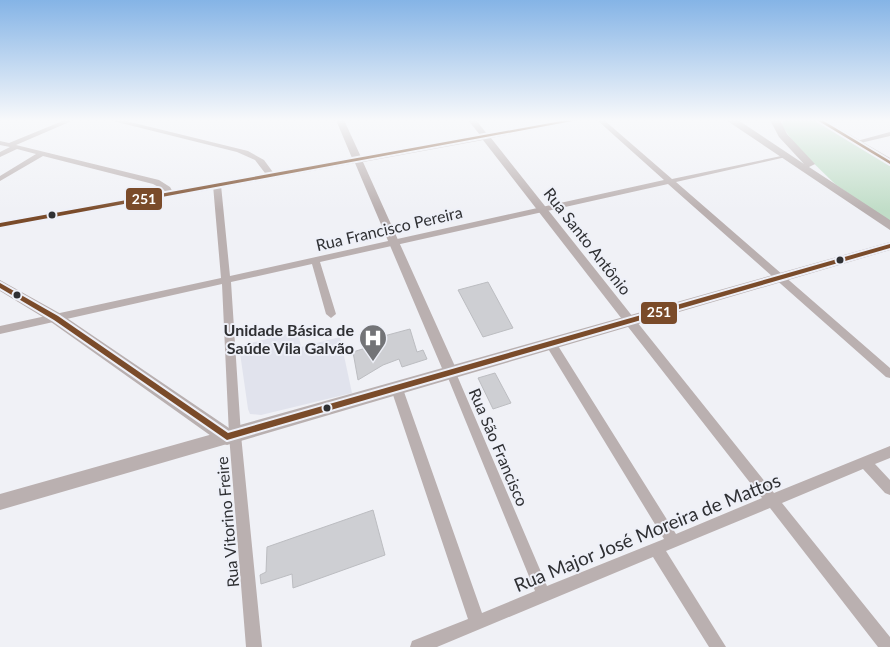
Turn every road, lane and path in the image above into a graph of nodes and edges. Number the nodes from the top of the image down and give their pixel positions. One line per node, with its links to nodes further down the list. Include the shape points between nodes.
1 (29, 150): 10 (street)
2 (240, 150): 14 (street, via 262,161)
3 (352, 150): 12 (street, Rua São Francisco)
4 (411, 150): 12 (street)
5 (495, 150): 20 (street, Rua Santo Antônio)
6 (634, 150): 16 (street)
7 (775, 150): 11 (main road)
8 (795, 150): 18 (main road)
9 (869, 150): 13 (main road)
10 (43, 154): 15 (street); 19 (street, via 156,182)
11 (784, 156): 16 (street, Rua Francisco Pereira); 18 (main road)
12 (356, 160): 14 (street); 23 (street, Rua São Francisco)
13 (890, 163)
14 (271, 176): 17 (street)
15 (0, 179)
16 (670, 182): 20 (street, Rua Francisco Pereira); 26 (street)
17 (217, 186): 19 (street); 27 (street, Rua Vitorino Freire)
18 (838, 191): 22 (main road)
19 (170, 194): 21 (street)
20 (542, 210): 23 (street, Rua Francisco Pereira); 31 (street, Rua Santo Antônio)
21 (0, 225)
22 (890, 226)
23 (392, 242): 25 (street, Rua Francisco Pereira); 34 (street, Rua São Francisco)
24 (890, 246): 26 (main road)
25 (315, 260): 27 (street, Rua Francisco Pereira); 29 (street)
26 (781, 277): 31 (main road); 35 (street)
27 (226, 280): 30 (street, Rua Francisco Pereira); 37 (street, Rua Vitorino Freire)
28 (0, 285): 30 (main road)
29 (331, 314)
30 (56, 318): 32 (street, Rua Francisco Pereira); 37 (main road)
31 (630, 320): 33 (main road); 42 (street, Rua Santo Antônio)
32 (0, 330)
33 (551, 344): 34 (main road); 43 (street)
34 (451, 374): 36 (main road); 45 (street, Rua São Francisco)
35 (890, 374)
36 (397, 389): 37 (main road); 46 (street)
37 (231, 436): 41 (street); 47 (street, Rua Vitorino Freire)
38 (890, 452): 39 (street, Rua Major José Moreira de Mattos)
39 (865, 463): 40 (street); 42 (street, Rua Major José Moreira de Mattos)
40 (890, 489)
41 (7, 500)
42 (771, 501): 43 (street, Rua Major José Moreira de Mattos); 50 (street, Rua Santo Antônio)
43 (673, 541): 44 (street, Rua Major José Moreira de Mattos)
44 (656, 548): 45 (street, Rua Major José Moreira de Mattos); 49 (street)
45 (543, 594): 46 (street, Rua Major José Moreira de Mattos)
46 (477, 622): 48 (street, Rua Major José Moreira de Mattos)
47 (254, 647)
48 (418, 647)
49 (718, 647)
50 (888, 647)

